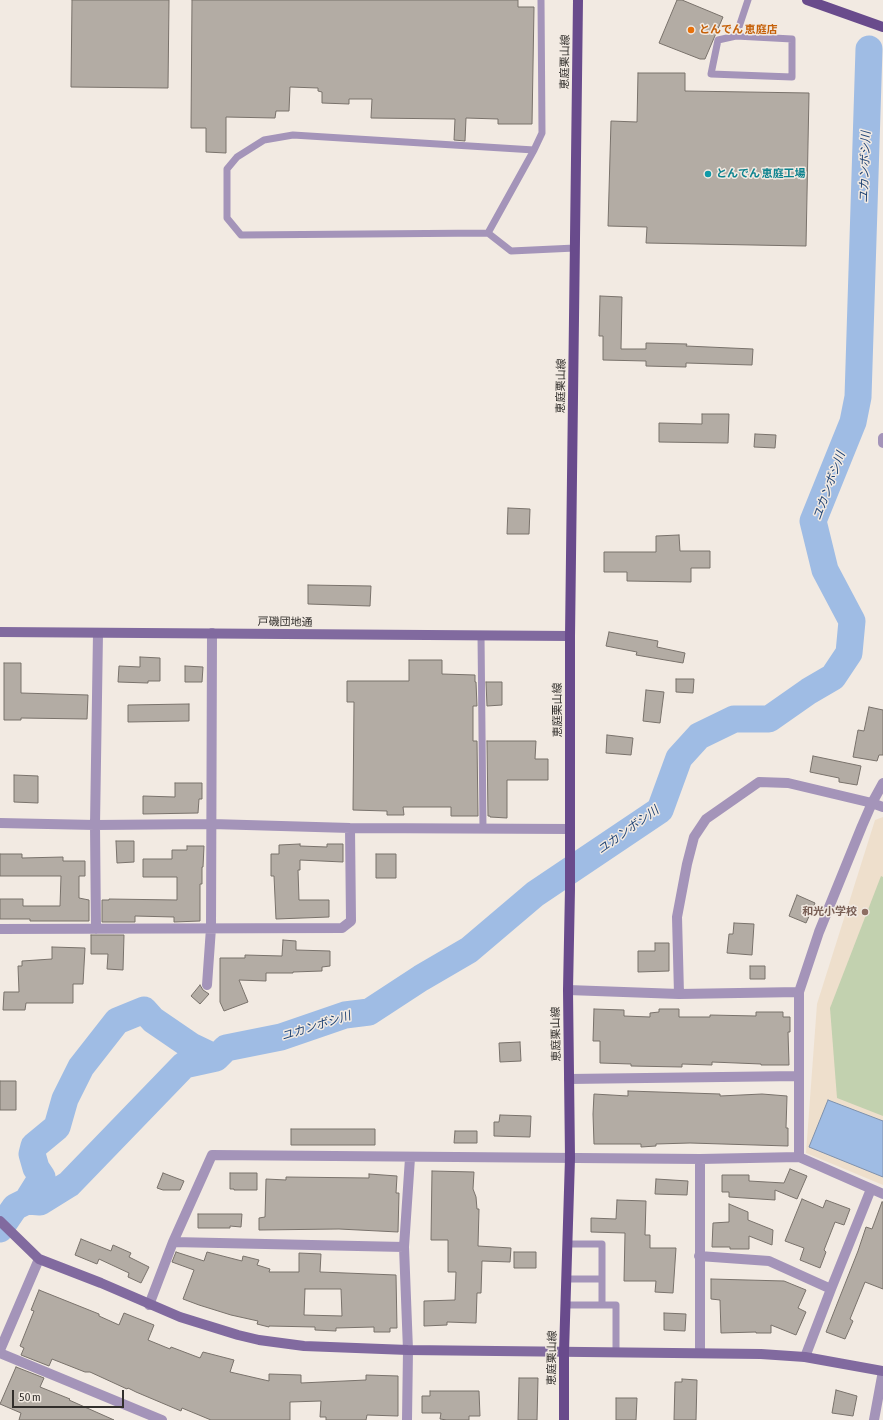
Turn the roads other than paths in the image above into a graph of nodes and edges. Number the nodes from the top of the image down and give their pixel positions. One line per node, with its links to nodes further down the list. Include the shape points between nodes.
1 (541, 0): 7 (lane, via 542,133)
2 (578, 0): 9 (main road, 恵庭栗山線)
3 (748, 0): 6 (lane)
4 (807, 0): 5 (main road)
5 (883, 27)
6 (736, 36): 6 (lane, via 792,39 792,77 711,74 718,40)
7 (534, 150): 8 (lane); 8 (lane, via 293,135 264,140 237,157 227,169 227,218 241,235)
8 (488, 233): 9 (lane, via 511,251)
9 (575, 248): 16 (main road, 恵庭栗山線)
10 (883, 438): 11 (street)
11 (883, 442)
12 (0, 632): 13 (street, 戸磯団地通)
13 (98, 633): 14 (street, 戸磯団地通); 22 (street)
14 (212, 633): 15 (street, 戸磯団地通); 21 (street)
15 (481, 636): 16 (street, 戸磯団地通); 24 (lane)
16 (570, 636): 25 (main road, 恵庭栗山線)
17 (883, 783): 18 (street)
18 (872, 803): 19 (street); 31 (street, via 819,932); 32 (street, via 788,783 759,782 706,819 694,837 677,917)
19 (883, 807)
20 (0, 823): 22 (street)
21 (212, 824): 22 (street); 23 (street); 26 (street)
22 (95, 825): 28 (street)
23 (350, 828): 24 (street); 26 (street, via 351,921 342,928)
24 (483, 829): 25 (street)
25 (570, 834): 30 (main road, 恵庭栗山線)
26 (211, 928): 28 (street); 29 (street)
27 (0, 929): 28 (street)
28 (96, 929)
29 (207, 986)
30 (568, 990): 32 (street); 34 (main road, 恵庭栗山線)
31 (799, 992): 32 (street); 33 (street)
32 (679, 994)
33 (799, 1076): 34 (street); 35 (street)
34 (569, 1079): 37 (main road, 恵庭栗山線)
35 (799, 1157): 38 (street); 39 (street)
36 (410, 1158): 37 (street); 42 (street, via 212,1155); 44 (street)
37 (570, 1158): 38 (street); 43 (main road, 恵庭栗山線)
38 (700, 1159): 45 (street)
39 (871, 1189): 40 (street); 49 (street)
40 (883, 1194)
41 (0, 1221): 46 (street)
42 (174, 1242): 44 (street); 50 (street)
43 (567, 1244): 47 (main road, 恵庭栗山線); 48 (lane, via 602,1244)
44 (404, 1247): 54 (street)
45 (699, 1256): 49 (street, via 769,1261); 57 (street)
46 (39, 1259): 50 (street); 53 (street)
47 (566, 1278): 48 (lane); 51 (main road, 恵庭栗山線)
48 (602, 1279): 52 (lane)
49 (831, 1289): 59 (street)
50 (149, 1304): 54 (street, via 206,1325 258,1340 304,1346)
51 (566, 1305): 52 (lane); 55 (main road, 恵庭栗山線)
52 (602, 1305): 56 (lane, via 616,1306)
53 (0, 1350)
54 (408, 1350): 55 (street); 62 (street)
55 (564, 1352): 56 (street); 63 (main road, 恵庭栗山線)
56 (616, 1352): 57 (street)
57 (700, 1353): 59 (street)
58 (0, 1354): 61 (street)
59 (805, 1357): 60 (street)
60 (883, 1371): 64 (street)
61 (162, 1420)
62 (407, 1420)
63 (564, 1420)
64 (874, 1420)

